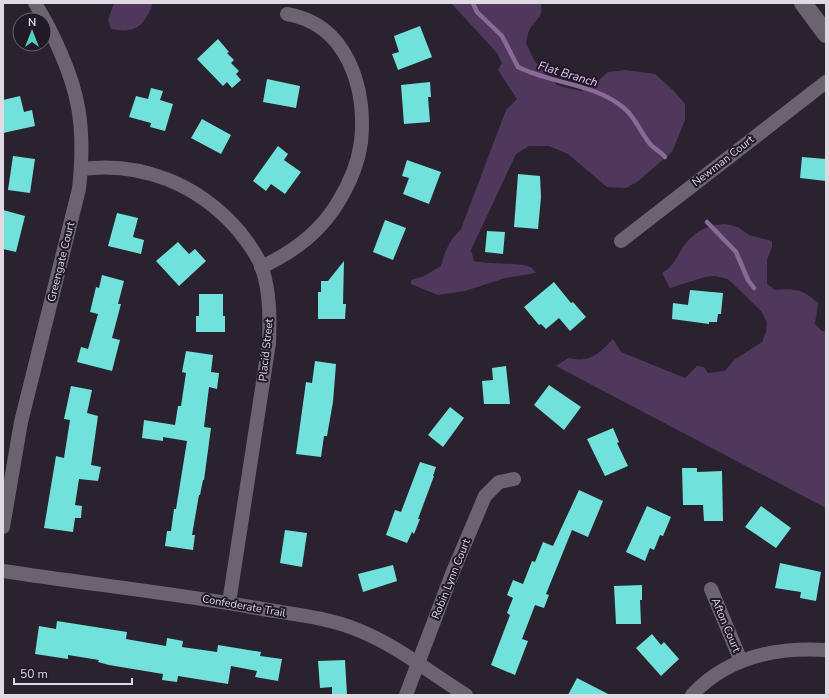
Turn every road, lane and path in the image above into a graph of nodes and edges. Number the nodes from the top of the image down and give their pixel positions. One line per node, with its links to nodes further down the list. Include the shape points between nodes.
1 (35, 3): 6 (street, Greengate Court, via 60,53 79,107)
2 (803, 3): 4 (street)
3 (287, 14): 8 (street, via 313,22 336,40 344,53 354,74 360,96 361,143 347,187 322,224 292,251)
4 (826, 34)
5 (826, 82): 7 (street, Newman Court)
6 (81, 169): 8 (street, Placid Street, via 120,168 175,181 215,207 231,222 245,238); 10 (street, Greengate Court, via 79,189 21,422)
7 (621, 241)
8 (261, 267): 13 (street, Placid Street, via 267,288 270,315 269,343)
9 (514, 479): 16 (street, Robin Lynn Court, via 499,482 485,496)
10 (3, 526)
11 (3, 571): 13 (street, Confederate Trail)
12 (711, 589): 15 (street, Afton Court)
13 (229, 603): 16 (street, Confederate Trail, via 339,623 378,638)
14 (826, 650): 15 (street, via 802,648 777,651)
15 (742, 661): 19 (street, via 717,674)
16 (418, 663): 17 (street, Robin Lynn Court); 18 (street, Confederate Trail)
17 (406, 695)
18 (466, 695)
19 (692, 695)

